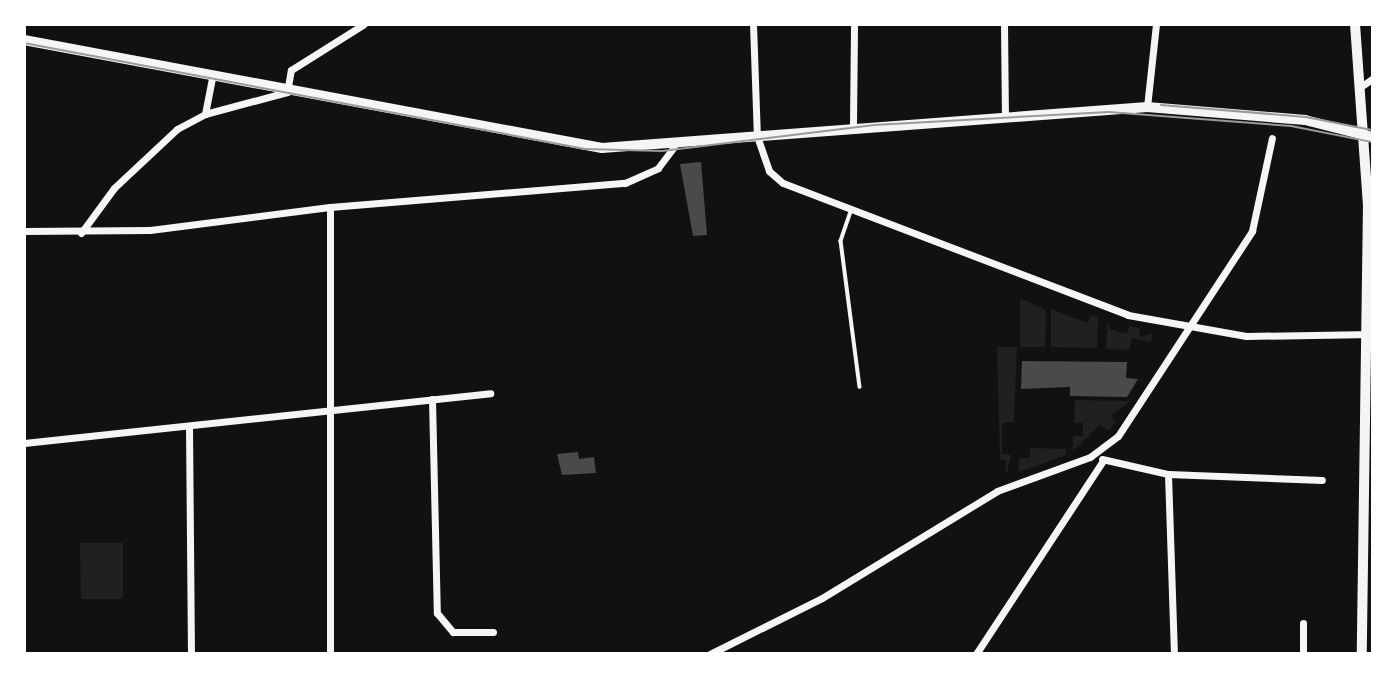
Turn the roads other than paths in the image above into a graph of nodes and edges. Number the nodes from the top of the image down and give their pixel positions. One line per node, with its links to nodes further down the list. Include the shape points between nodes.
1 (364, 24): 11 (street, via 291,70)
2 (753, 24): 17 (street)
3 (853, 24): 15 (street)
4 (1004, 24): 14 (street)
5 (1156, 24): 12 (street)
6 (1355, 24): 10 (main road)
7 (24, 40): 8 (main road)
8 (212, 77): 11 (main road); 13 (street)
9 (1373, 79): 10 (street)
10 (1359, 88): 16 (main road)
11 (287, 92): 13 (street); 19 (main road, via 579,146)
12 (1147, 107): 14 (main road); 16 (main road, via 1305,120)
13 (205, 114): 23 (street, via 156,146)
14 (1005, 115): 15 (main road)
15 (853, 124): 17 (main road)
16 (1368, 135): 25 (main road)
17 (757, 136): 19 (main road); 21 (street, via 769,171 783,183)
18 (1272, 138): 24 (street, via 1252,231)
19 (674, 147): 20 (street, via 658,168 625,183)
20 (330, 207): 23 (street); 29 (street)
21 (853, 207): 24 (street, via 1103,308); 26 (lane, via 841,241)
22 (24, 231): 23 (street)
23 (81, 233)
24 (1190, 330): 25 (street, via 1246,336); 32 (street, via 1118,436)
25 (1370, 334): 44 (main road)
26 (860, 387)
27 (490, 393): 28 (street)
28 (432, 399): 29 (street); 37 (street, via 437,613 453,632)
29 (329, 412): 30 (street); 40 (street)
30 (189, 426): 31 (street); 39 (street)
31 (24, 443)
32 (1098, 453): 33 (street); 41 (street, via 997,491 822,598)
33 (1103, 461): 34 (street); 38 (street)
34 (1168, 474): 35 (street); 42 (street)
35 (1322, 480)
36 (1303, 623): 43 (street)
37 (493, 632)
38 (979, 652)
39 (191, 653)
40 (330, 653)
41 (710, 653)
42 (1174, 653)
43 (1303, 653)
44 (1362, 653)

